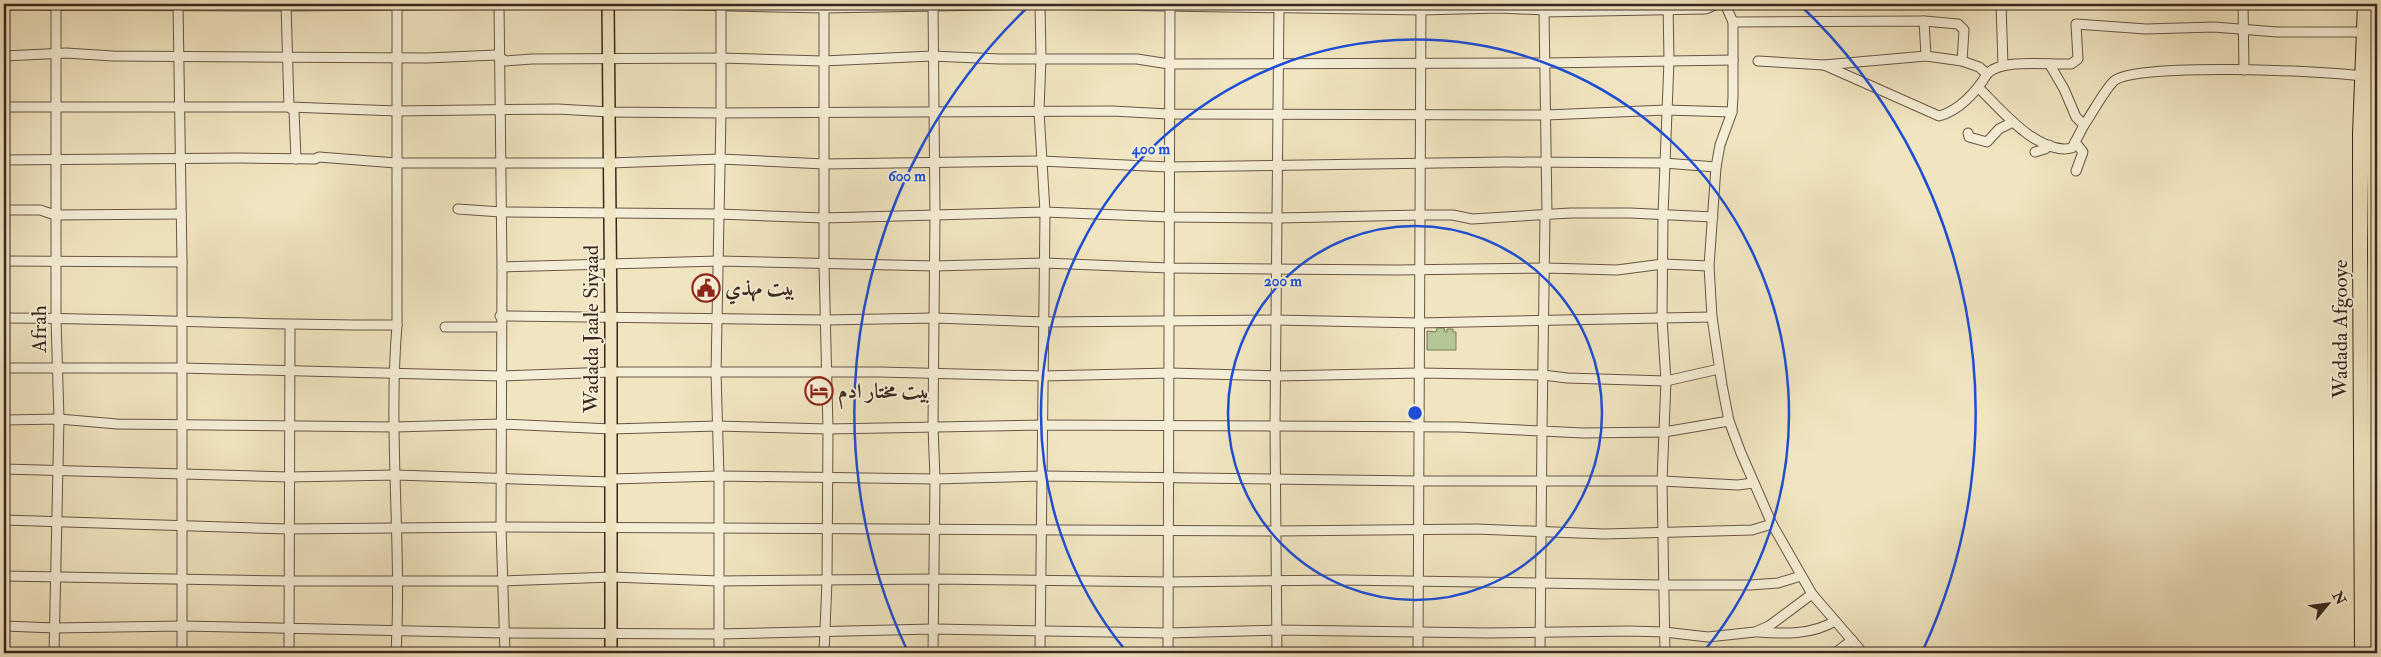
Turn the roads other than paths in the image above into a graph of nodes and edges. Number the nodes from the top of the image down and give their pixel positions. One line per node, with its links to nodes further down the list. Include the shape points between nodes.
1 (56, 4): 15 (street); 16 (street); 29 (street, Afrah)
2 (397, 4): 3 (street); 17 (street); 36 (street)
3 (498, 4): 4 (street); 35 (street)
4 (548, 4)
5 (608, 4): 39 (main road, Wadada Jaale Siyaad)
6 (643, 4): 18 (street)
7 (933, 4): 8 (street); 20 (street); 33 (street)
8 (1040, 4): 19 (street); 38 (street)
9 (1718, 4): 23 (street, via 1706,9)
10 (1725, 4): 26 (street)
11 (2001, 4): 50 (street)
12 (2243, 4): 27 (street)
13 (2364, 4): 28 (highway, Wadada Afgooye)
14 (2372, 4): 75 (highway, Wadada Afgooye)
15 (4, 5)
16 (178, 5): 17 (street); 31 (street)
17 (286, 5): 32 (street)
18 (721, 5): 20 (street); 37 (street)
19 (1170, 5): 21 (street); 47 (street)
20 (824, 6): 42 (street)
21 (1279, 6): 22 (street); 48 (street)
22 (1421, 7): 24 (street); 45 (street)
23 (1668, 7): 24 (street); 40 (street)
24 (1544, 8): 46 (street)
25 (1924, 21): 26 (street); 34 (street); 44 (street, via 1962,26)
26 (1733, 22): 41 (street)
27 (2242, 28): 28 (street, via 2276,32); 51 (street, via 2146,29 2076,24 2078,59 2071,64); 52 (street)
28 (2362, 32): 54 (highway, Wadada Afgooye)
29 (57, 53): 30 (street); 31 (street); 57 (street, Afrah)
30 (4, 56)
31 (179, 56): 32 (street); 58 (street)
32 (288, 56): 36 (street); 59 (street)
33 (932, 56): 38 (street); 42 (street); 64 (street)
34 (1926, 56): 44 (street); 49 (street)
35 (500, 57): 36 (street); 39 (street, via 506,61); 60 (street)
36 (396, 58): 62 (street)
37 (720, 58): 39 (street); 42 (street); 68 (street)
38 (1042, 58): 47 (street, via 1137,59); 65 (street)
39 (609, 59): 66 (main road, Wadada Jaale Siyaad)
40 (1669, 60): 41 (street); 46 (street); 61 (street)
41 (1733, 60): 67 (street)
42 (823, 61): 63 (street)
43 (1758, 61): 49 (street)
44 (1962, 61): 53 (street, via 1979,67)
45 (1419, 62): 46 (street); 48 (street); 71 (street)
46 (1546, 63): 72 (street)
47 (1169, 64): 48 (street); 69 (street)
48 (1280, 64): 70 (street)
49 (1824, 65): 55 (street, via 1940,116 1948,114)
50 (2003, 65): 51 (street); 53 (street)
51 (2050, 65): 74 (street, via 2076,117)
52 (2244, 70): 54 (street); 74 (street, via 2130,74 2115,80)
53 (1987, 74): 55 (street)
54 (2362, 76): 275 (highway, Wadada Afgooye)
55 (1979, 88): 73 (street)
56 (4, 107): 57 (street)
57 (56, 107): 58 (street); 84 (street, Afrah)
58 (180, 107): 59 (street); 80 (street)
59 (290, 108): 62 (street); 81 (street, via 294,111)
60 (501, 109): 62 (street); 66 (street, via 558,108); 86 (street)
61 (1666, 110): 67 (street); 72 (street); 91 (street)
62 (397, 111): 88 (street)
63 (824, 111): 64 (street); 68 (street); 92 (street)
64 (933, 111): 65 (street); 87 (street)
65 (1039, 111): 69 (street); 85 (street)
66 (610, 112): 68 (street); 89 (main road, Wadada Jaale Siyaad)
67 (1732, 112): 96 (street)
68 (721, 113): 82 (street)
69 (1168, 114): 70 (street); 95 (street)
70 (1277, 114): 71 (street); 94 (street)
71 (1420, 115): 72 (street); 93 (street)
72 (1546, 115): 90 (street)
73 (2013, 122): 76 (street, via 1987,142 1969,137); 78 (street, via 2039,142)
74 (2084, 125): 77 (street)
75 (2376, 130): 98 (highway, Wadada Afgooye)
76 (1968, 133)
77 (2076, 142): 78 (street, via 2075,146 2067,149); 97 (street, via 2083,152)
78 (2049, 145): 79 (street)
79 (2035, 152)
80 (180, 158): 81 (street); 84 (street); 104 (street)
81 (296, 159): 88 (street, via 315,160 319,157)
82 (720, 159): 89 (street); 92 (street); 105 (street)
83 (4, 160): 84 (street)
84 (56, 160): 108 (street, Afrah)
85 (1041, 160): 87 (street); 95 (street); 102 (street)
86 (500, 162): 88 (street); 89 (street); 101 (street)
87 (934, 162): 92 (street); 106 (street)
88 (396, 163): 147 (street)
89 (610, 163): 103 (main road, Wadada Jaale Siyaad)
90 (1548, 163): 91 (street); 93 (street); 107 (street)
91 (1664, 163): 96 (street); 110 (street)
92 (824, 164): 113 (street)
93 (1421, 164): 94 (street); 109 (street)
94 (1276, 165): 95 (street); 114 (street)
95 (1168, 167): 111 (street)
96 (1716, 167): 112 (street)
97 (2076, 171)
98 (2376, 179): 115 (highway, Wadada Afgooye)
99 (458, 209): 101 (street)
100 (4, 210): 108 (street, via 40,210)
101 (501, 212): 103 (street); 127 (street)
102 (1045, 212): 106 (street); 111 (street); 121 (street)
103 (609, 213): 105 (street); 122 (main road, Wadada Jaale Siyaad)
104 (181, 214): 108 (street); 120 (street)
105 (719, 214): 113 (street); 119 (street)
106 (935, 214): 113 (street); 125 (street)
107 (1546, 214): 109 (street, via 1472,219 1453,215); 110 (street); 130 (street)
108 (55, 215): 117 (street, Afrah)
109 (1420, 215): 114 (street); 131 (street)
110 (1663, 215): 112 (street); 124 (street)
111 (1170, 217): 114 (street); 129 (street)
112 (1713, 217): 126 (street)
113 (824, 218): 123 (street)
114 (1278, 218): 128 (street)
115 (2376, 223): 116 (highway, Wadada Afgooye)
116 (2376, 251): 159 (highway, Wadada Afgooye)
117 (56, 260): 118 (street); 120 (street); 135 (street, Afrah)
118 (4, 261)
119 (719, 261): 122 (street); 123 (street); 136 (street)
120 (182, 262): 140 (street)
121 (1044, 263): 125 (street); 129 (street); 144 (street)
122 (610, 264): 127 (street); 138 (main road, Wadada Jaale Siyaad)
123 (824, 264): 125 (street); 141 (street)
124 (1663, 264): 126 (street); 130 (street, via 1617,270); 139 (street)
125 (934, 266): 137 (street)
126 (1709, 266): 133 (street)
127 (502, 267): 132 (street)
128 (1277, 267): 129 (street); 131 (street); 142 (street)
129 (1168, 268): 145 (street)
130 (1546, 268): 131 (street); 143 (street)
131 (1418, 269): 146 (street)
132 (500, 316): 138 (street); 149 (street)
133 (1712, 317): 139 (street); 154 (street)
134 (4, 318): 135 (street)
135 (56, 318): 140 (street); 153 (street, Afrah)
136 (717, 318): 138 (street); 141 (street); 160 (street)
137 (935, 318): 141 (street); 144 (street); 163 (street)
138 (610, 319): 157 (main road, Wadada Jaale Siyaad)
139 (1662, 319): 143 (street); 168 (street)
140 (181, 320): 148 (street); 152 (street)
141 (825, 320): 161 (street)
142 (1276, 320): 145 (street); 146 (street); 167 (street)
143 (1545, 321): 146 (street); 164 (street)
144 (1044, 322): 145 (street); 166 (street)
145 (1169, 322): 162 (street)
146 (1419, 323): 158 (street)
147 (397, 325): 148 (street); 156 (street)
148 (290, 326): 155 (street)
149 (500, 326): 150 (street); 165 (street)
150 (445, 327)
151 (4, 368): 153 (street)
152 (181, 368): 153 (street); 155 (street); 172 (street)
153 (56, 369): 169 (street, Afrah)
154 (1719, 369): 168 (street); 171 (street)
155 (288, 371): 156 (street); 173 (street)
156 (393, 372): 165 (street); 180 (street)
157 (611, 372): 160 (street); 165 (street); 182 (main road, Wadada Jaale Siyaad)
158 (1419, 372): 164 (street); 167 (street); 181 (street)
159 (2376, 372): 238 (highway, Wadada Afgooye)
160 (716, 373): 161 (street); 176 (street)
161 (828, 373): 163 (street); 183 (street)
162 (1170, 373): 166 (street); 167 (street); 178 (street)
163 (934, 374): 166 (street); 177 (street)
164 (1543, 374): 168 (street); 184 (street)
165 (501, 376): 174 (street)
166 (1043, 376): 175 (street)
167 (1277, 376): 179 (street)
168 (1666, 381): 185 (street)
169 (59, 419): 170 (street); 172 (street, via 117,424); 187 (street, Afrah)
170 (4, 420)
171 (1729, 422): 185 (street); 202 (street)
172 (180, 424): 173 (street); 188 (street)
173 (290, 424): 180 (street); 192 (street)
174 (501, 424): 180 (street); 182 (street); 195 (street)
175 (1043, 424): 177 (street); 178 (street); 191 (street)
176 (717, 426): 182 (street); 183 (street); 190 (street)
177 (933, 426): 183 (street); 197 (street)
178 (1169, 426): 179 (street); 194 (street)
179 (1275, 426): 181 (street); 196 (street)
180 (395, 427): 189 (street)
181 (1418, 428): 184 (street); 198 (street)
182 (611, 429): 200 (main road, Wadada Jaale Siyaad)
183 (828, 429): 193 (street)
184 (1542, 431): 185 (street); 201 (street)
185 (1664, 432): 199 (street)
186 (4, 470): 187 (street)
187 (56, 470): 188 (street); 204 (street, Afrah)
188 (182, 473): 192 (street); 206 (street)
189 (396, 475): 192 (street); 195 (street); 207 (street)
190 (719, 476): 193 (street); 200 (street, via 612,479); 213 (street)
191 (1042, 476): 194 (street); 197 (street); 215 (street)
192 (289, 477): 212 (street)
193 (827, 477): 197 (street); 210 (street)
194 (1169, 477): 196 (street); 214 (street)
195 (501, 478): 200 (street); 208 (street)
196 (1276, 478): 198 (street); 217 (street)
197 (935, 479): 211 (street)
198 (1418, 481): 201 (street); 216 (street)
199 (1662, 481): 201 (street); 202 (street); 219 (street)
200 (610, 482): 209 (main road, Wadada Jaale Siyaad)
201 (1542, 482): 218 (street)
202 (1753, 483): 205 (street)
203 (4, 520): 204 (street)
204 (56, 522): 206 (street); 222 (street, Afrah)
205 (1772, 524): 219 (street, via 1752,530); 221 (street)
206 (181, 525): 212 (street); 224 (street)
207 (398, 527): 208 (street); 212 (street); 227 (street)
208 (501, 527): 209 (street); 229 (street)
209 (611, 527): 213 (street); 223 (main road, Wadada Jaale Siyaad)
210 (826, 527): 211 (street); 213 (street); 231 (street)
211 (934, 528): 215 (street); 225 (street)
212 (288, 529): 228 (street)
213 (719, 529): 230 (street)
214 (1168, 529): 215 (street); 217 (street); 233 (street)
215 (1041, 530): 226 (street)
216 (1418, 530): 217 (street); 218 (street); 232 (street)
217 (1276, 531): 234 (street)
218 (1543, 532): 219 (street); 235 (street)
219 (1664, 533): 236 (street)
220 (4, 576): 222 (street)
221 (1801, 576): 236 (street, via 1778,583 1750,585); 237 (street)
222 (55, 577): 224 (street); 242 (street, Afrah)
223 (612, 577): 229 (street); 230 (street); 253 (main road, Wadada Jaale Siyaad)
224 (182, 578): 228 (street); 241 (street)
225 (932, 579): 226 (street); 231 (street); 244 (street)
226 (1041, 579): 233 (street); 247 (street)
227 (396, 580): 228 (street); 229 (street); 246 (street)
228 (288, 581): 243 (street)
229 (503, 581): 252 (street)
230 (719, 581): 231 (street); 256 (street)
231 (827, 581): 254 (street)
232 (1418, 581): 234 (street); 235 (street); 248 (street)
233 (1168, 582): 234 (street); 255 (street)
234 (1278, 582): 245 (street)
235 (1540, 583): 236 (street); 249 (street)
236 (1662, 585): 250 (street)
237 (1812, 594): 239 (street); 251 (street, via 1769,626)
238 (2376, 604): 276 (highway, Wadada Afgooye)
239 (1835, 621): 251 (street, via 1814,630 1777,634); 257 (street)
240 (4, 626): 242 (street)
241 (182, 626): 242 (street); 243 (street); 259 (street)
242 (54, 628): 258 (street, Afrah)
243 (288, 628): 246 (street); 260 (street)
244 (933, 629): 247 (street); 254 (street); 266 (street)
245 (1278, 630): 248 (street); 255 (street); 269 (street)
246 (397, 631): 252 (street); 261 (street)
247 (1041, 632): 255 (street); 267 (street)
248 (1418, 632): 249 (street); 270 (street)
249 (1540, 632): 250 (street); 271 (street)
250 (1664, 632): 251 (street, via 1708,637); 272 (street)
251 (1755, 632)
252 (505, 633): 253 (street); 262 (street)
253 (611, 633): 256 (street); 263 (main road, Wadada Jaale Siyaad)
254 (825, 633): 256 (street); 265 (street)
255 (1168, 633): 268 (street)
256 (719, 634): 264 (street)
257 (1852, 640): 273 (street); 274 (street)
258 (54, 653)
259 (182, 653)
260 (288, 653)
261 (396, 653)
262 (505, 653)
263 (611, 653)
264 (718, 653)
265 (824, 653)
266 (934, 653)
267 (1040, 653)
268 (1168, 653)
269 (1277, 653)
270 (1418, 653)
271 (1540, 653)
272 (1665, 653)
273 (1835, 653)
274 (1863, 653)
275 (2362, 653)
276 (2373, 653)

